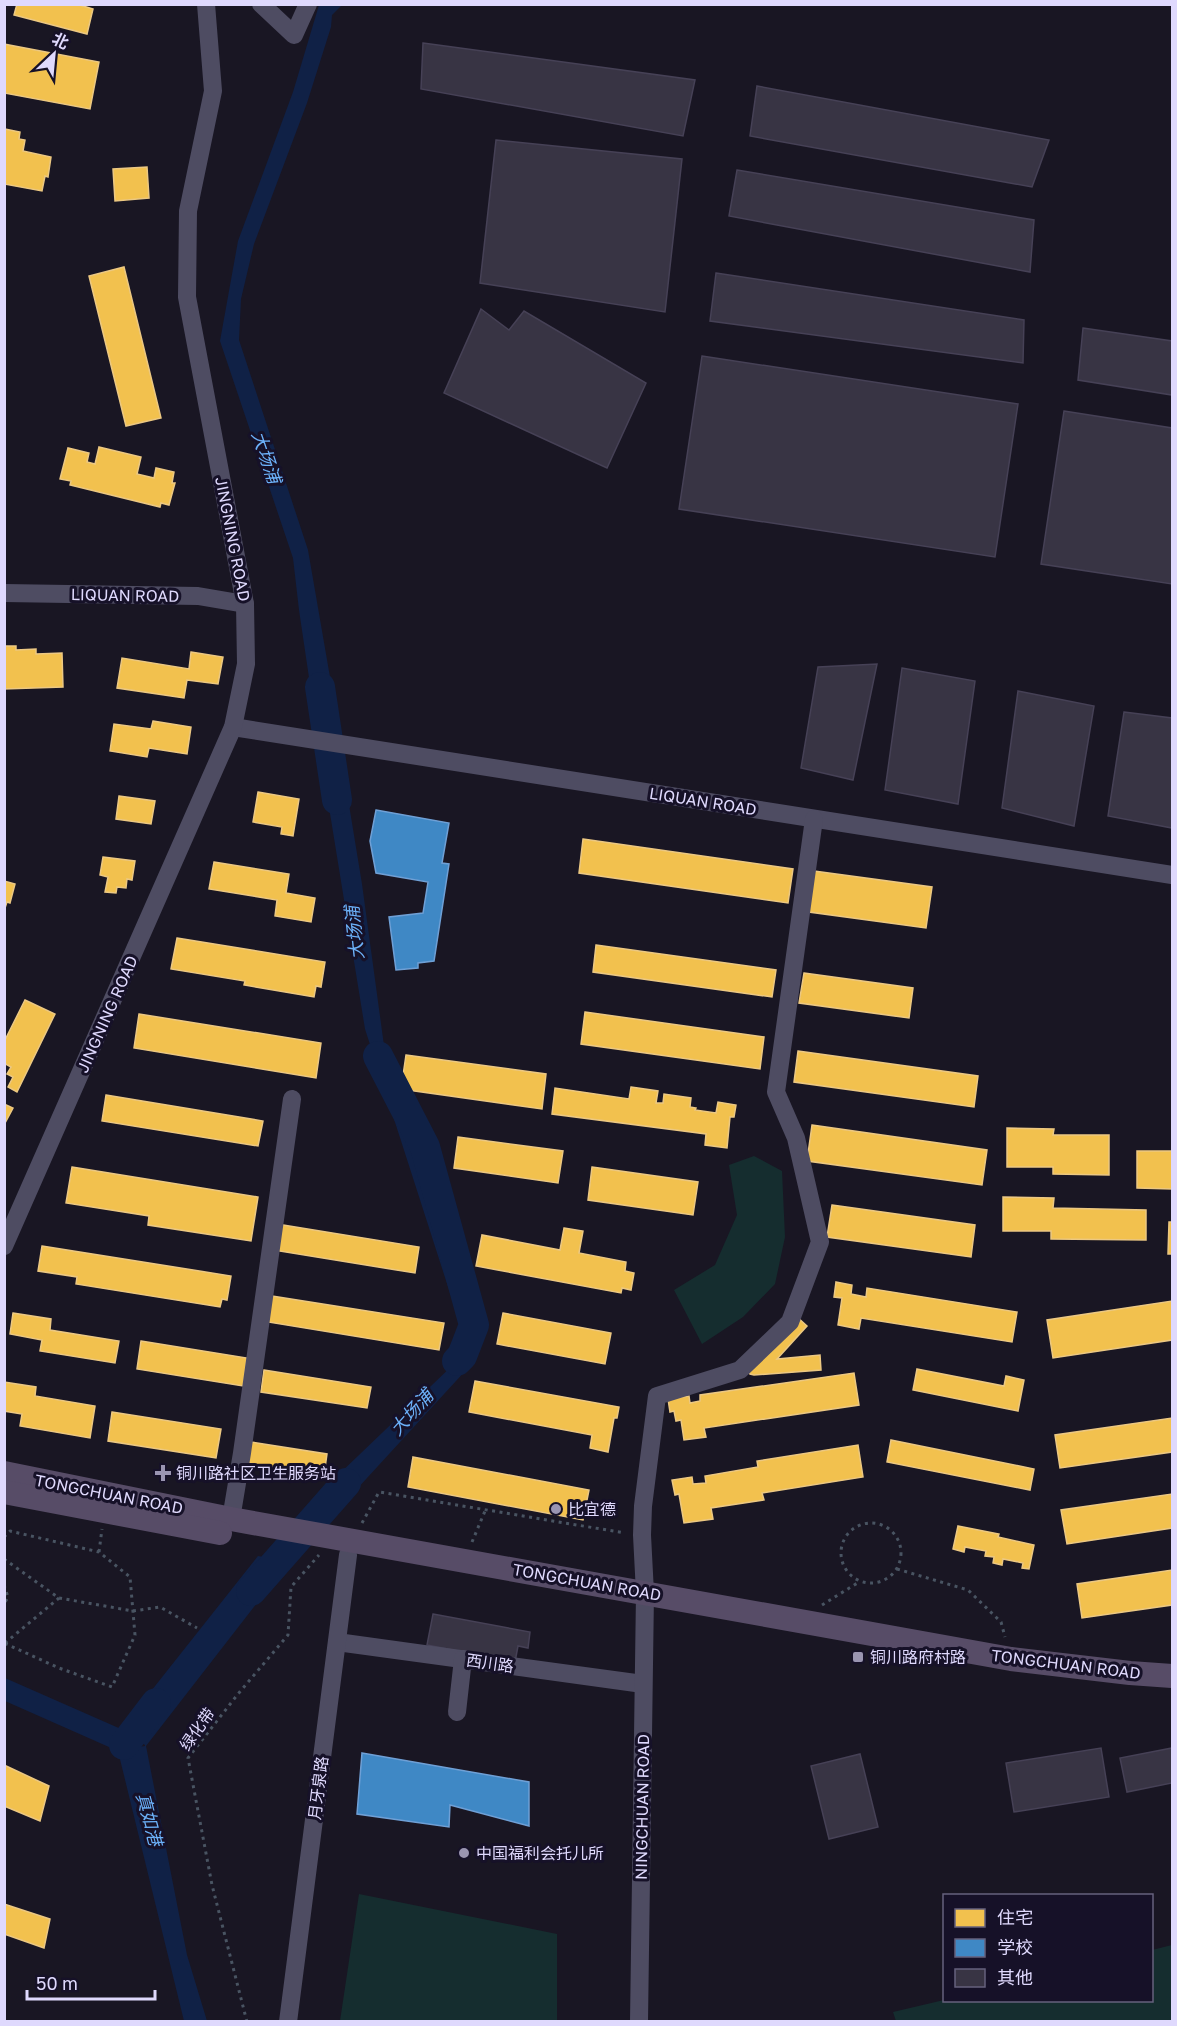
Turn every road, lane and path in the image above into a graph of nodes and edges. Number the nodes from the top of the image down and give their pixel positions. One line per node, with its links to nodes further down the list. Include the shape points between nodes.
1 (206, 4): 5 (street, JINGNING ROAD, via 213,91 188,211 187,297)
2 (261, 4): 3 (street, via 294,35)
3 (308, 4)
4 (4, 593): 5 (street, LIQUAN ROAD, via 198,597)
5 (246, 604): 6 (street, JINGNING ROAD, via 246,664)
6 (233, 728): 7 (street, LIQUAN ROAD); 10 (street, JINGNING ROAD)
7 (814, 819): 8 (street, LIQUAN ROAD); 16 (street, NINGCHUAN ROAD, via 776,1092 796,1138 820,1242 790,1322 740,1370 657,1396)
8 (1173, 875)
9 (292, 1100): 14 (street)
10 (4, 1246)
11 (4, 1473): 14 (main road, TONGCHUAN ROAD)
12 (4, 1492): 15 (main road, TONGCHUAN ROAD, via 103,1512)
13 (485, 1511): 16 (path); 19 (path, via 379,1492); 21 (path)
14 (231, 1519): 15 (main road, TONGCHUAN ROAD)
15 (280, 1535): 18 (main road, TONGCHUAN ROAD)
16 (642, 1535): 26 (street, NINGCHUAN ROAD)
17 (4, 1537): 28 (path, via 10,1531 99,1552 130,1577)
18 (321, 1545): 19 (main road, TONGCHUAN ROAD); 39 (path, 绿化带, via 291,1587 288,1635 188,1758 212,1886)
19 (350, 1548): 21 (main road, TONGCHUAN ROAD); 26 (main road, TONGCHUAN ROAD); 32 (street, 月牙泉路)
20 (4, 1559): 25 (path)
21 (464, 1560): 26 (main road, TONGCHUAN ROAD)
22 (897, 1569): 23 (path, via 881,1581); 23 (path, via 901,1550 893,1532 876,1523 857,1525 843,1539 840,1549 845,1569); 34 (path, via 968,1590 1001,1622)
23 (860, 1581): 29 (path)
24 (4, 1585): 27 (path, via 8,1597)
25 (59, 1598): 28 (path); 31 (path)
26 (644, 1601): 29 (main road, TONGCHUAN ROAD); 36 (street, NINGCHUAN ROAD); 37 (main road, TONGCHUAN ROAD, via 1008,1674)
27 (4, 1604)
28 (133, 1611): 30 (path, via 160,1607); 31 (path, via 135,1635 112,1687 59,1668)
29 (797, 1620): 34 (main road, TONGCHUAN ROAD)
30 (197, 1628)
31 (5, 1642)
32 (336, 1642): 33 (street, 西川路); 40 (street, 月牙泉路)
33 (464, 1659): 36 (street, 西川路); 38 (street)
34 (1011, 1659): 35 (main road, TONGCHUAN ROAD)
35 (1173, 1676)
36 (643, 1684): 41 (street, NINGCHUAN ROAD)
37 (1173, 1688)
38 (457, 1712)
39 (247, 2022)
40 (288, 2022)
41 (639, 2022)

